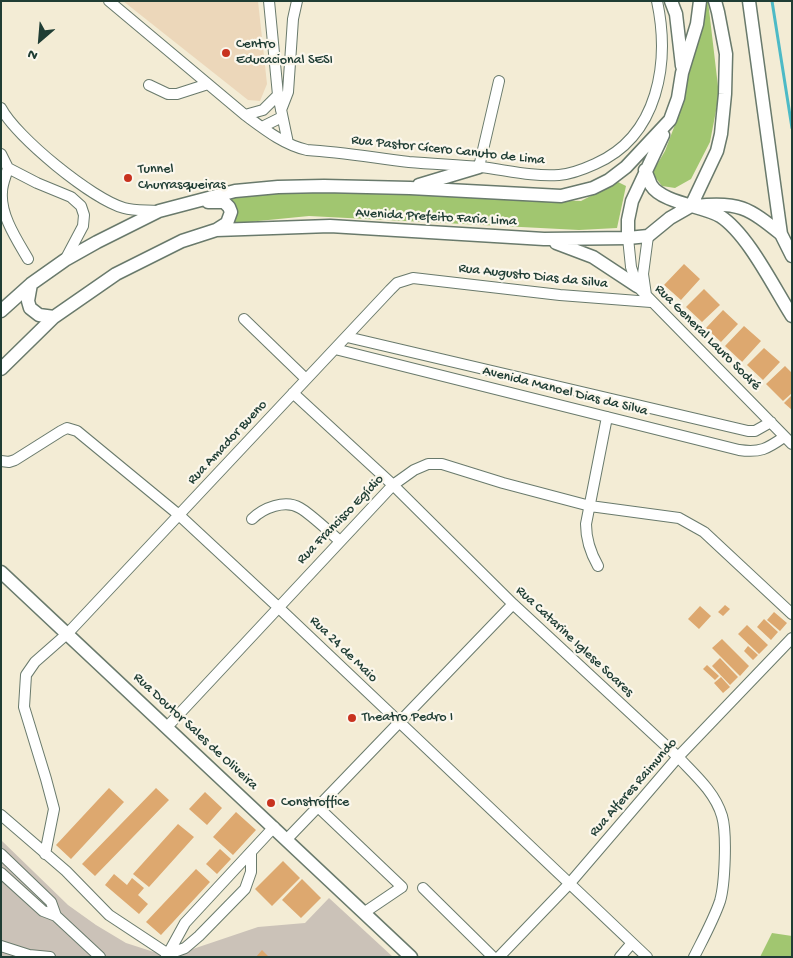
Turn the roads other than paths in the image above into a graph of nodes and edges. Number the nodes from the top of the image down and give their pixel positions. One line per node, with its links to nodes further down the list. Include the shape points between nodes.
1 (109, 1): 11 (street, Rua Pastor Cícero Canuto de Lima)
2 (268, 1): 13 (street)
3 (297, 1): 15 (street, via 288,92)
4 (657, 1): 21 (street, Rua Pastor Cícero Canuto de Lima, via 663,42 656,94 644,122 624,144 600,162 561,175 544,176)
5 (671, 1): 9 (main road, via 676,14)
6 (700, 1): 9 (main road, Avenida Prefeito Faria Lima)
7 (714, 1): 26 (main road, via 726,54 721,134 710,167)
8 (749, 2): 29 (main road)
9 (682, 73): 17 (main road, Avenida Prefeito Faria Lima)
10 (499, 81): 21 (street)
11 (208, 84): 12 (street, via 178,94 168,94); 16 (street, Rua Pastor Cícero Canuto de Lima)
12 (149, 85)
13 (278, 96): 15 (street); 16 (street, via 263,110)
14 (1, 108): 27 (street, via 22,135 99,198 125,208)
15 (281, 114): 18 (street); 19 (street)
16 (245, 115): 18 (street, Rua Pastor Cícero Canuto de Lima)
17 (670, 120): 23 (main road); 24 (main road, Avenida Prefeito Faria Lima, via 626,167 609,180 578,193 552,196)
18 (262, 127): 19 (street, Rua Pastor Cícero Canuto de Lima)
19 (288, 143): 21 (street, Rua Pastor Cícero Canuto de Lima, via 307,150)
20 (1, 154): 22 (street)
21 (479, 167): 24 (main road)
22 (8, 168): 34 (street, via 2,192 4,206 8,224); 35 (street, via 71,197 81,206 83,226)
23 (645, 170): 26 (main road, via 657,191); 31 (main road, via 632,201)
24 (410, 188): 25 (main road, Avenida Prefeito Faria Lima, via 278,187 235,191)
25 (196, 201): 27 (main road, Avenida Prefeito Faria Lima); 28 (main road, via 224,202 229,207 228,222)
26 (691, 206): 29 (main road, via 722,204 741,207 758,215); 30 (main road); 41 (main road, via 716,214 738,234)
27 (159, 211): 35 (main road, Avenida Prefeito Faria Lima)
28 (216, 230): 32 (main road, Avenida Prefeito Faria Lima, via 330,226); 42 (main road, Avenida Prefeito Faria Lima, via 182,241 116,274)
29 (782, 234): 33 (main road)
30 (648, 236): 31 (main road, Avenida Prefeito Faria Lima); 39 (street, via 643,274)
31 (628, 238): 32 (main road, Avenida Prefeito Faria Lima); 38 (street, Rua General Lauro Sodré)
32 (544, 239): 38 (main road, via 593,257)
33 (792, 256)
34 (28, 259)
35 (65, 260): 37 (main road, Avenida Prefeito Faria Lima)
36 (412, 278): 39 (street, Rua Augusto Dias da Silva, via 560,295); 44 (street, Rua Amador Bueno, via 397,283)
37 (31, 284): 40 (main road, Avenida Prefeito Faria Lima); 42 (main road, via 30,308 39,315)
38 (637, 286): 39 (street, Rua General Lauro Sodré)
39 (648, 299): 52 (street, Rua General Lauro Sodré)
40 (1, 312)
41 (792, 316)
42 (54, 317): 48 (main road, Avenida Prefeito Faria Lima)
43 (244, 319): 49 (street)
44 (346, 337): 45 (street, Avenida Manoel Dias da Silva); 46 (street, Rua Amador Bueno)
45 (359, 340): 47 (street); 52 (street, Avenida Manoel Dias da Silva, via 748,432)
46 (335, 349): 47 (street, Avenida Manoel Dias da Silva); 49 (street, Rua Amador Bueno)
47 (356, 354): 51 (street, Avenida Manoel Dias da Silva)
48 (1, 369)
49 (306, 379): 50 (street, Rua Amador Bueno)
50 (293, 393): 55 (street, Rua Catarine Iglese Soares); 57 (street, Rua Amador Bueno)
51 (607, 417): 53 (street, Avenida Manoel Dias da Silva, via 751,452); 56 (street)
52 (771, 422): 53 (street, Rua General Lauro Sodré)
53 (788, 440)
54 (1, 461): 57 (street, Rua 24 de Maio, via 15,460 61,431 72,429 103,450)
55 (393, 485): 56 (street, Rua Francisco Egídio, via 428,464 442,464); 59 (street, Rua Francisco Egídio); 62 (street, Rua Catarine Iglese Soares)
56 (590, 506): 60 (street, via 586,536); 64 (street, Rua Francisco Egídio, via 678,518 692,524)
57 (179, 516): 63 (street, Rua 24 de Maio); 65 (street, Rua Amador Bueno)
58 (252, 519): 59 (street, via 265,509 290,504 300,507)
59 (340, 541): 63 (street, Rua Francisco Egídio)
60 (598, 566)
61 (1, 572): 65 (main road, Rua Doutor Sales de Oliveira)
62 (513, 604): 67 (street); 69 (street, Rua Catarine Iglese Soares)
63 (278, 607): 67 (street, Rua 24 de Maio); 68 (street, Rua Francisco Egídio)
64 (792, 614)
65 (68, 633): 68 (main road, Rua Doutor Sales de Oliveira); 76 (street, Rua Amador Bueno, via 35,662 26,676 24,707 54,809)
66 (792, 638): 69 (street, Rua Alferes Raimundo)
67 (399, 722): 70 (street); 78 (street, Rua 24 de Maio)
68 (167, 727): 72 (main road, Rua Doutor Sales de Oliveira)
69 (678, 757): 78 (street, Rua Alferes Raimundo); 94 (street, Rua Catarine Iglese Soares, via 712,796 722,816 724,863 720,900)
70 (319, 808): 73 (street); 80 (street, via 402,887)
71 (1, 815): 76 (street)
72 (274, 827): 73 (main road, Rua Doutor Sales de Oliveira); 74 (street)
73 (287, 840): 80 (main road, Rua Doutor Sales de Oliveira)
74 (251, 853): 82 (street); 83 (street, via 251,872 245,889)
75 (1, 854): 81 (street, via 51,902)
76 (45, 854): 86 (street, via 109,915)
77 (1, 873): 81 (street, via 44,911)
78 (570, 883): 84 (street, Rua 24 de Maio); 92 (street, Rua Alferes Raimundo)
79 (423, 888): 91 (street)
80 (365, 912): 90 (main road, Rua Doutor Sales de Oliveira)
81 (56, 916): 89 (street)
82 (185, 923): 83 (street, via 190,932); 86 (street)
83 (200, 936): 86 (street, via 185,948)
84 (632, 943): 87 (street, Rua 24 de Maio); 93 (street)
85 (1, 946): 88 (street, via 29,955)
86 (164, 955)
87 (646, 956)
88 (50, 957)
89 (100, 957)
90 (411, 957)
91 (493, 957)
92 (499, 957)
93 (620, 957)
94 (694, 957)

